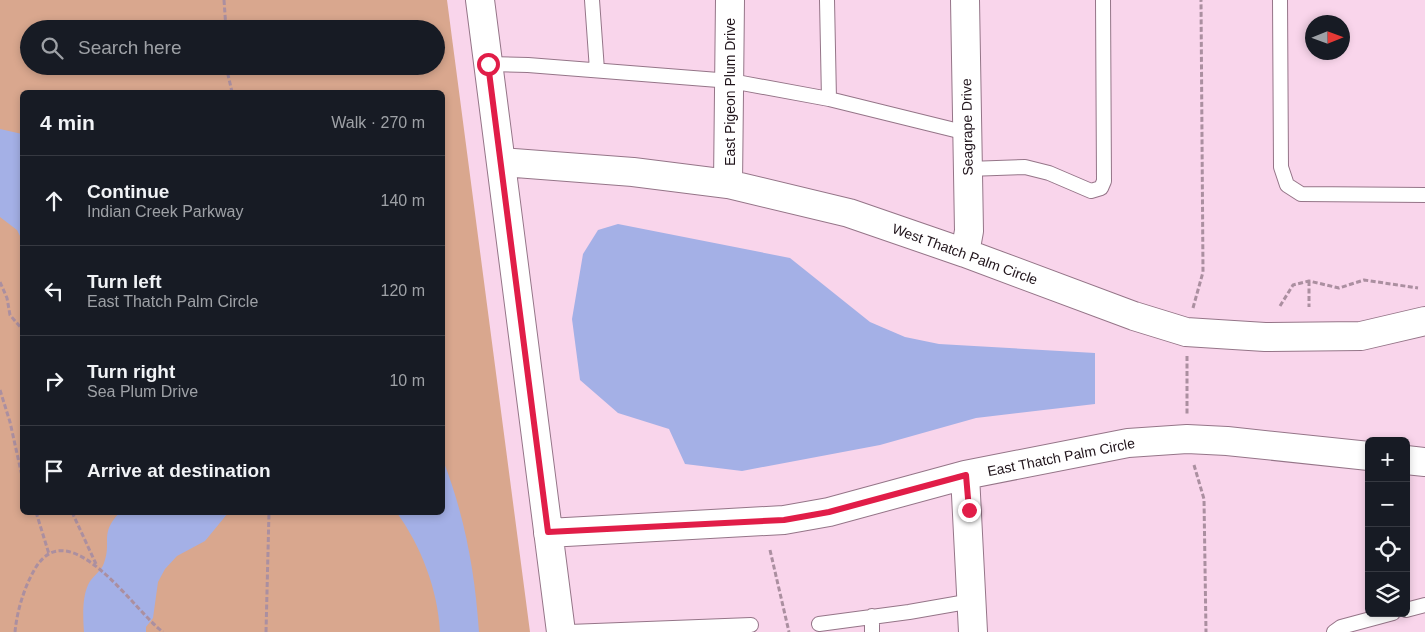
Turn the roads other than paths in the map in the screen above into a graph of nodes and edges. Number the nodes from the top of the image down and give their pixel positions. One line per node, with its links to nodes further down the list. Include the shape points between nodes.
1 (480, 0): 8 (street)
2 (592, 0): 9 (lane)
3 (730, 0): 10 (street, East Pigeon Plum Drive)
4 (827, 0): 11 (lane)
5 (966, 0): 12 (street, Seagrape Drive)
6 (1102, 0): 14 (lane, via 1104,181 1101,188 1091,191 1049,173 1025,167)
7 (1280, 0): 16 (lane, via 1281,167 1287,185 1301,194)
8 (488, 64): 9 (lane); 13 (street)
9 (597, 70): 10 (lane)
10 (731, 81): 11 (lane); 15 (street, East Pigeon Plum Drive)
11 (829, 99): 12 (lane)
12 (968, 133): 14 (street, Seagrape Drive)
13 (501, 162): 15 (street, West Thatch Palm Circle, via 633,172); 23 (street)
14 (968, 169): 17 (street, Seagrape Drive, via 969,231)
15 (728, 184): 17 (street, West Thatch Palm Circle, via 849,213)
16 (1425, 195)
17 (965, 253): 18 (street, West Thatch Palm Circle, via 1186,332 1264,337 1361,336)
18 (1425, 320)
19 (1365, 456): 22 (street, East Thatch Palm Circle, via 1187,439 1128,443)
20 (1410, 460): 21 (street)
21 (1425, 462)
22 (966, 475): 23 (street, East Thatch Palm Circle, via 829,512 784,520); 24 (street)
23 (548, 532): 32 (street)
24 (972, 601): 27 (lane); 35 (street)
25 (1425, 605): 26 (lane)
26 (1410, 609)
27 (872, 616): 29 (lane); 34 (lane)
28 (1378, 617): 36 (lane)
29 (819, 624)
30 (751, 625): 31 (lane)
31 (688, 630): 33 (lane)
32 (561, 632)
33 (569, 632)
34 (872, 632)
35 (973, 632)
36 (1334, 632)

